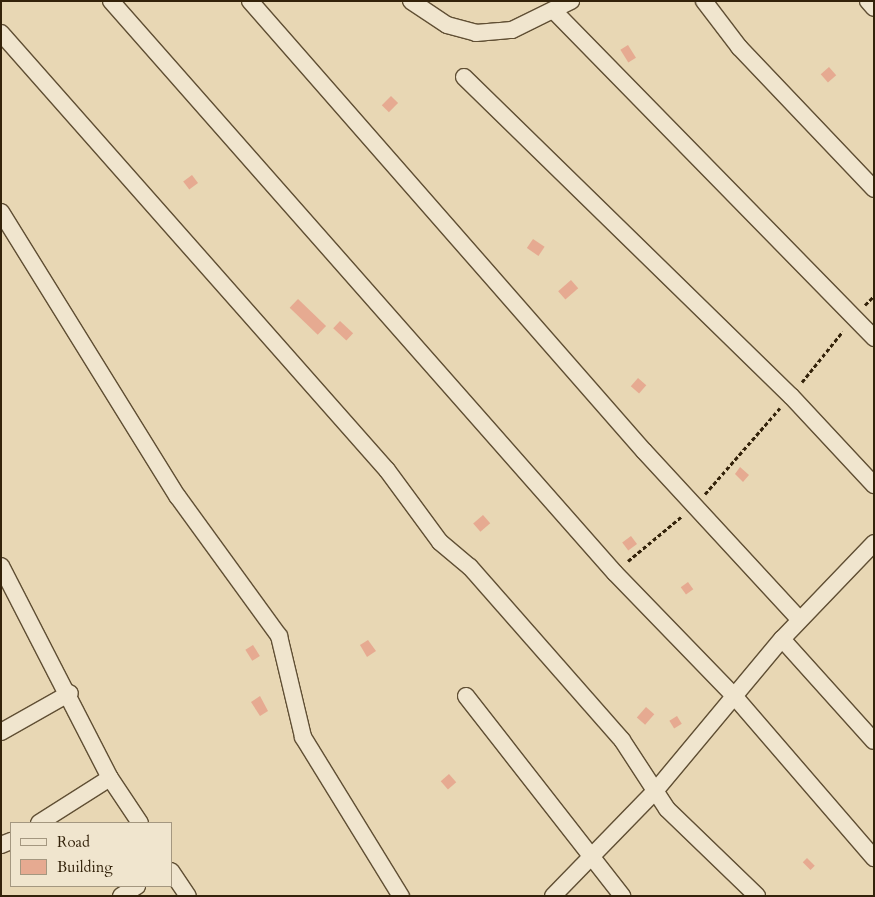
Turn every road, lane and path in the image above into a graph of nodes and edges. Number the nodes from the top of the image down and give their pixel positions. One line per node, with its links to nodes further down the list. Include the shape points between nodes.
1 (111, 1): 21 (street)
2 (250, 1): 18 (street)
3 (410, 1): 8 (street, via 447,24 476,33 512,30)
4 (571, 1): 8 (street)
5 (704, 1): 11 (street, via 745,54)
6 (868, 1): 7 (street)
7 (874, 8)
8 (554, 11): 14 (street)
9 (1, 32): 30 (street, via 387,470 440,542 470,567 622,740)
10 (464, 78): 16 (street)
11 (874, 190)
12 (1, 212): 39 (street, via 178,497 279,636 303,737)
13 (874, 296): 14 (path)
14 (854, 317): 15 (street); 16 (path)
15 (874, 338)
16 (791, 396): 17 (street); 18 (path)
17 (874, 485)
18 (695, 506): 21 (path); 22 (street)
19 (874, 543): 22 (street)
20 (1, 566): 24 (street)
21 (615, 573): 26 (street)
22 (799, 619): 23 (street)
23 (782, 639): 26 (street); 28 (street)
24 (70, 693): 27 (street); 29 (street)
25 (466, 696): 34 (street)
26 (735, 697): 30 (street); 33 (street)
27 (1, 732)
28 (874, 741)
29 (110, 778): 31 (street); 32 (street)
30 (656, 790): 34 (street); 42 (street, via 667,809)
31 (41, 822)
32 (139, 822)
33 (874, 858)
34 (591, 859): 40 (street); 41 (street)
35 (172, 873): 38 (street)
36 (134, 887): 37 (street)
37 (120, 896)
38 (188, 896)
39 (401, 896)
40 (553, 896)
41 (622, 896)
42 (757, 896)

